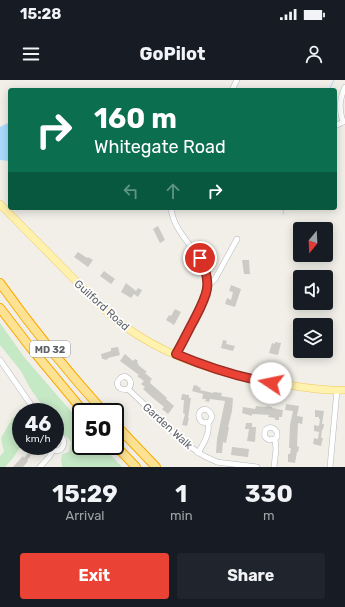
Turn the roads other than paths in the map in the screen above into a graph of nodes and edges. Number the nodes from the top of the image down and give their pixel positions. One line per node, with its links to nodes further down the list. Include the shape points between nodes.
1 (345, 87): 2 (street, via 340,108)
2 (344, 121)
3 (0, 204): 9 (main road, Guilford Road, via 112,316 141,337)
4 (171, 210): 7 (street, via 177,228 200,258)
5 (237, 239): 7 (street, via 215,279)
6 (0, 283): 15 (highway, MD 32)
7 (208, 286): 9 (street, via 204,300)
8 (0, 308): 14 (highway, MD 32)
9 (176, 354): 12 (main road, Guilford Road, via 243,377 299,387)
10 (0, 360): 13 (street)
11 (128, 389): 19 (street, Garden Walk)
12 (341, 390): 27 (street)
13 (30, 403)
14 (77, 403)
15 (96, 403)
16 (208, 423): 19 (street, via 208,436)
17 (124, 433): 24 (highway)
18 (275, 439): 26 (street)
19 (198, 453): 25 (street, Garden Walk, via 217,462)
20 (124, 454): 23 (highway)
21 (49, 455): 22 (street)
22 (40, 467)
23 (136, 467)
24 (156, 467)
25 (257, 467)
26 (274, 467)
27 (330, 467)

